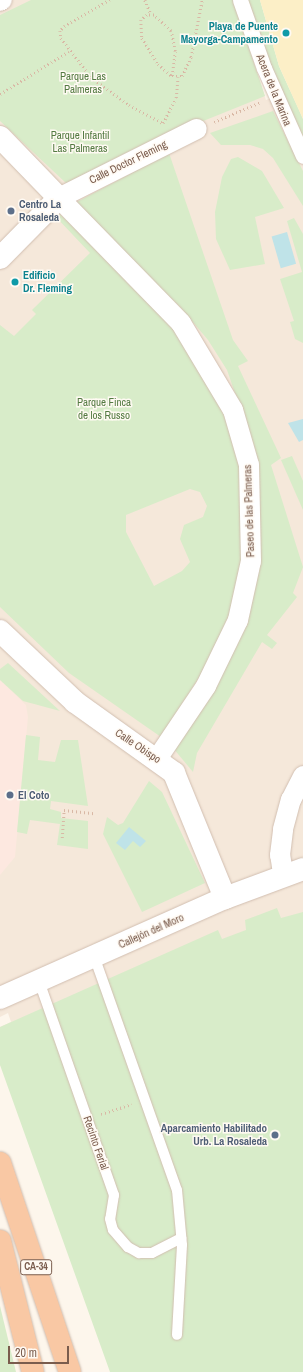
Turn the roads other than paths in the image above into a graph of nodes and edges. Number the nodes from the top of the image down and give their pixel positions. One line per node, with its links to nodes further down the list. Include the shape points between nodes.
1 (240, 0): 4 (street, Acera de la Marina, via 276,96)
2 (197, 129): 5 (street, Calle Doctor Fleming)
3 (0, 137): 5 (street, Paseo de las Palmeras)
4 (303, 156)
5 (59, 198): 6 (street, Calle Doctor Fleming); 8 (street, Paseo de las Palmeras, via 181,323 233,410 249,465 251,561 238,620 206,686)
6 (0, 258)
7 (0, 631): 8 (street, Calle Obispo, via 76,702)
8 (157, 760): 11 (street, Calle Obispo, via 174,773 182,787)
9 (303, 776): 10 (street, via 291,800 283,829 280,855)
10 (293, 871): 11 (street, Callejón del Moro)
11 (225, 898): 12 (street, Callejón del Moro)
12 (94, 956): 13 (street, Callejón del Moro); 16 (lane, via 177,1190)
13 (38, 981): 14 (street, Callejón del Moro); 16 (lane, Recinto Ferial, via 114,1195 110,1219 120,1239 139,1253 152,1253)
14 (0, 998)
15 (0, 1163): 20 (highway, CA-34)
16 (182, 1238): 18 (lane)
17 (0, 1241): 19 (highway, CA-34)
18 (177, 1335)
19 (33, 1372)
20 (70, 1372)

